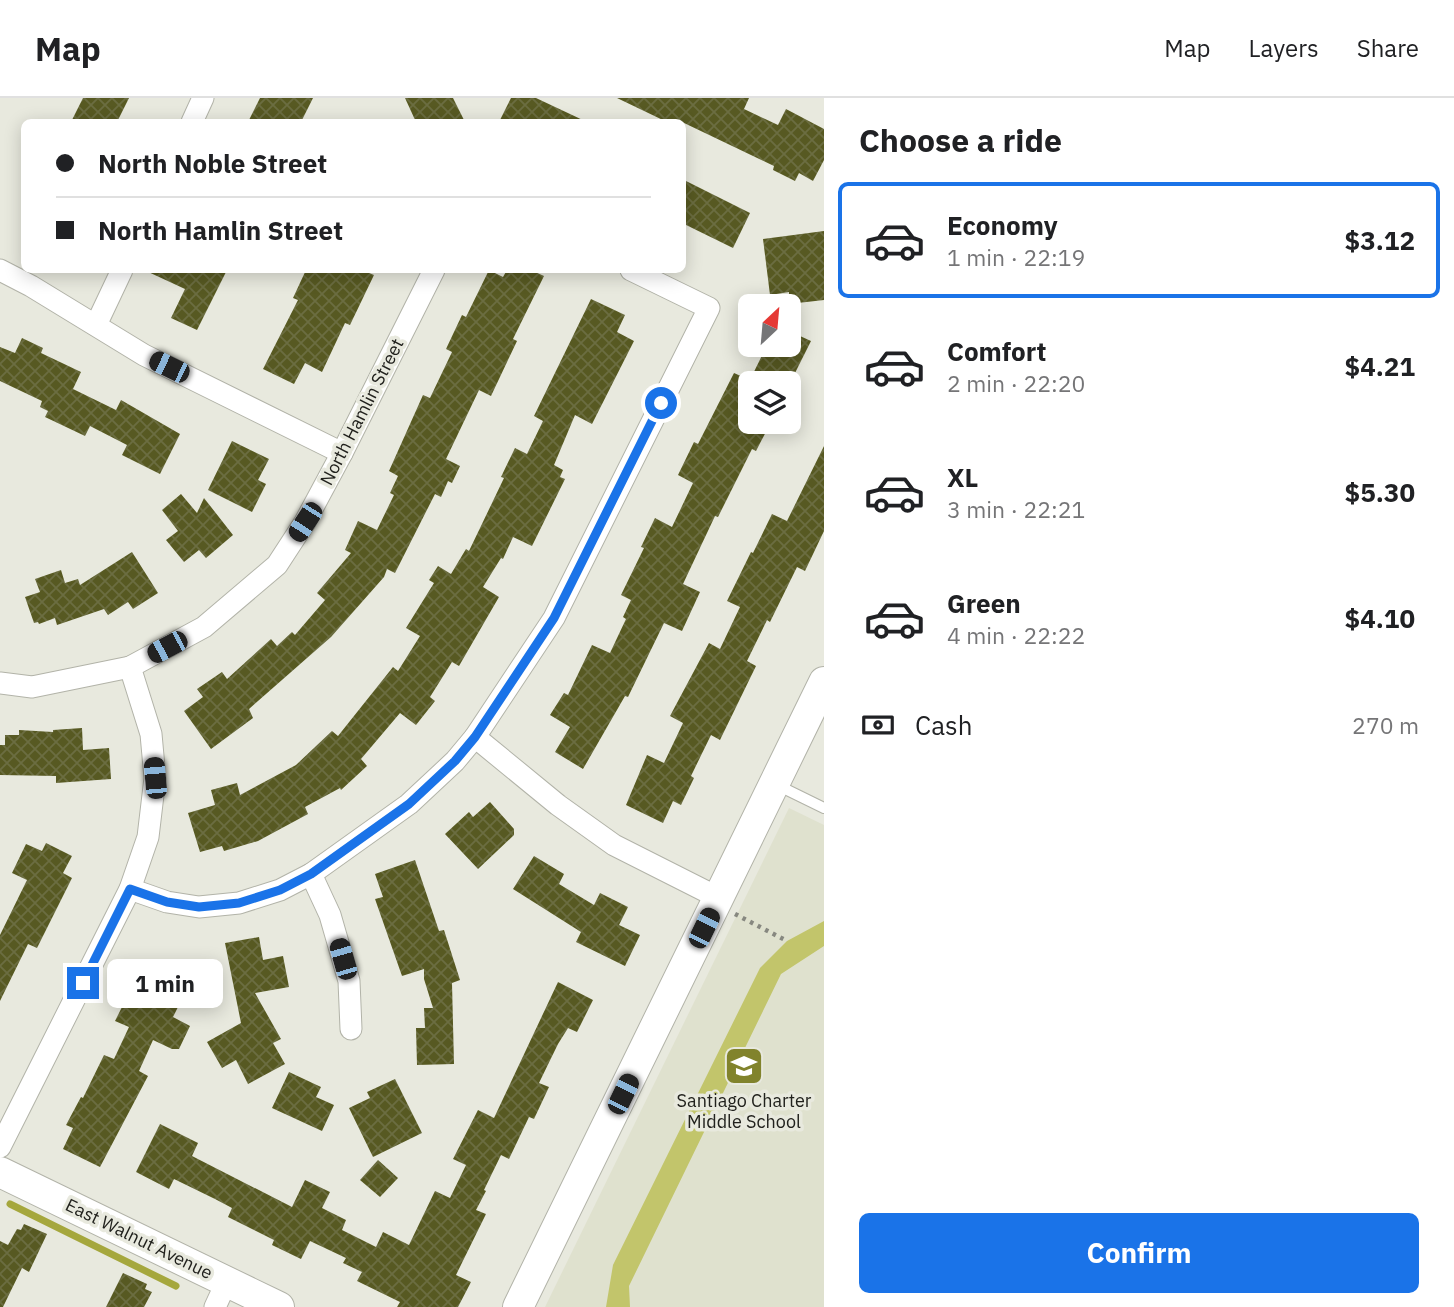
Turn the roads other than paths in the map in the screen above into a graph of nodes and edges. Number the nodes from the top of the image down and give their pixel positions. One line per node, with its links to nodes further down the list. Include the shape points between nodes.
1 (203, 98): 2 (street)
2 (193, 119)
3 (0, 270): 7 (street)
4 (121, 273): 7 (street)
5 (432, 273): 8 (street, North Hamlin Street)
6 (637, 273): 12 (street, via 709,308 554,618)
7 (96, 325): 8 (street, via 144,355)
8 (342, 453): 9 (street, North Hamlin Street, via 277,565 205,627)
9 (130, 667): 11 (street, North Hamlin Street, via 32,687); 16 (street, via 151,734 155,778 148,837)
10 (824, 682): 13 (street)
11 (0, 683)
12 (475, 737): 15 (street, via 409,804); 17 (street, via 614,845)
13 (774, 784): 14 (lane); 17 (street)
14 (824, 808)
15 (311, 874): 16 (street, via 239,903 199,907); 18 (street, via 330,915 349,981)
16 (130, 889): 19 (street)
17 (717, 901): 23 (street)
18 (351, 1029)
19 (0, 1147)
20 (0, 1172): 21 (street, East Walnut Avenue)
21 (221, 1294): 22 (street, East Walnut Avenue)
22 (279, 1307)
23 (519, 1307)

